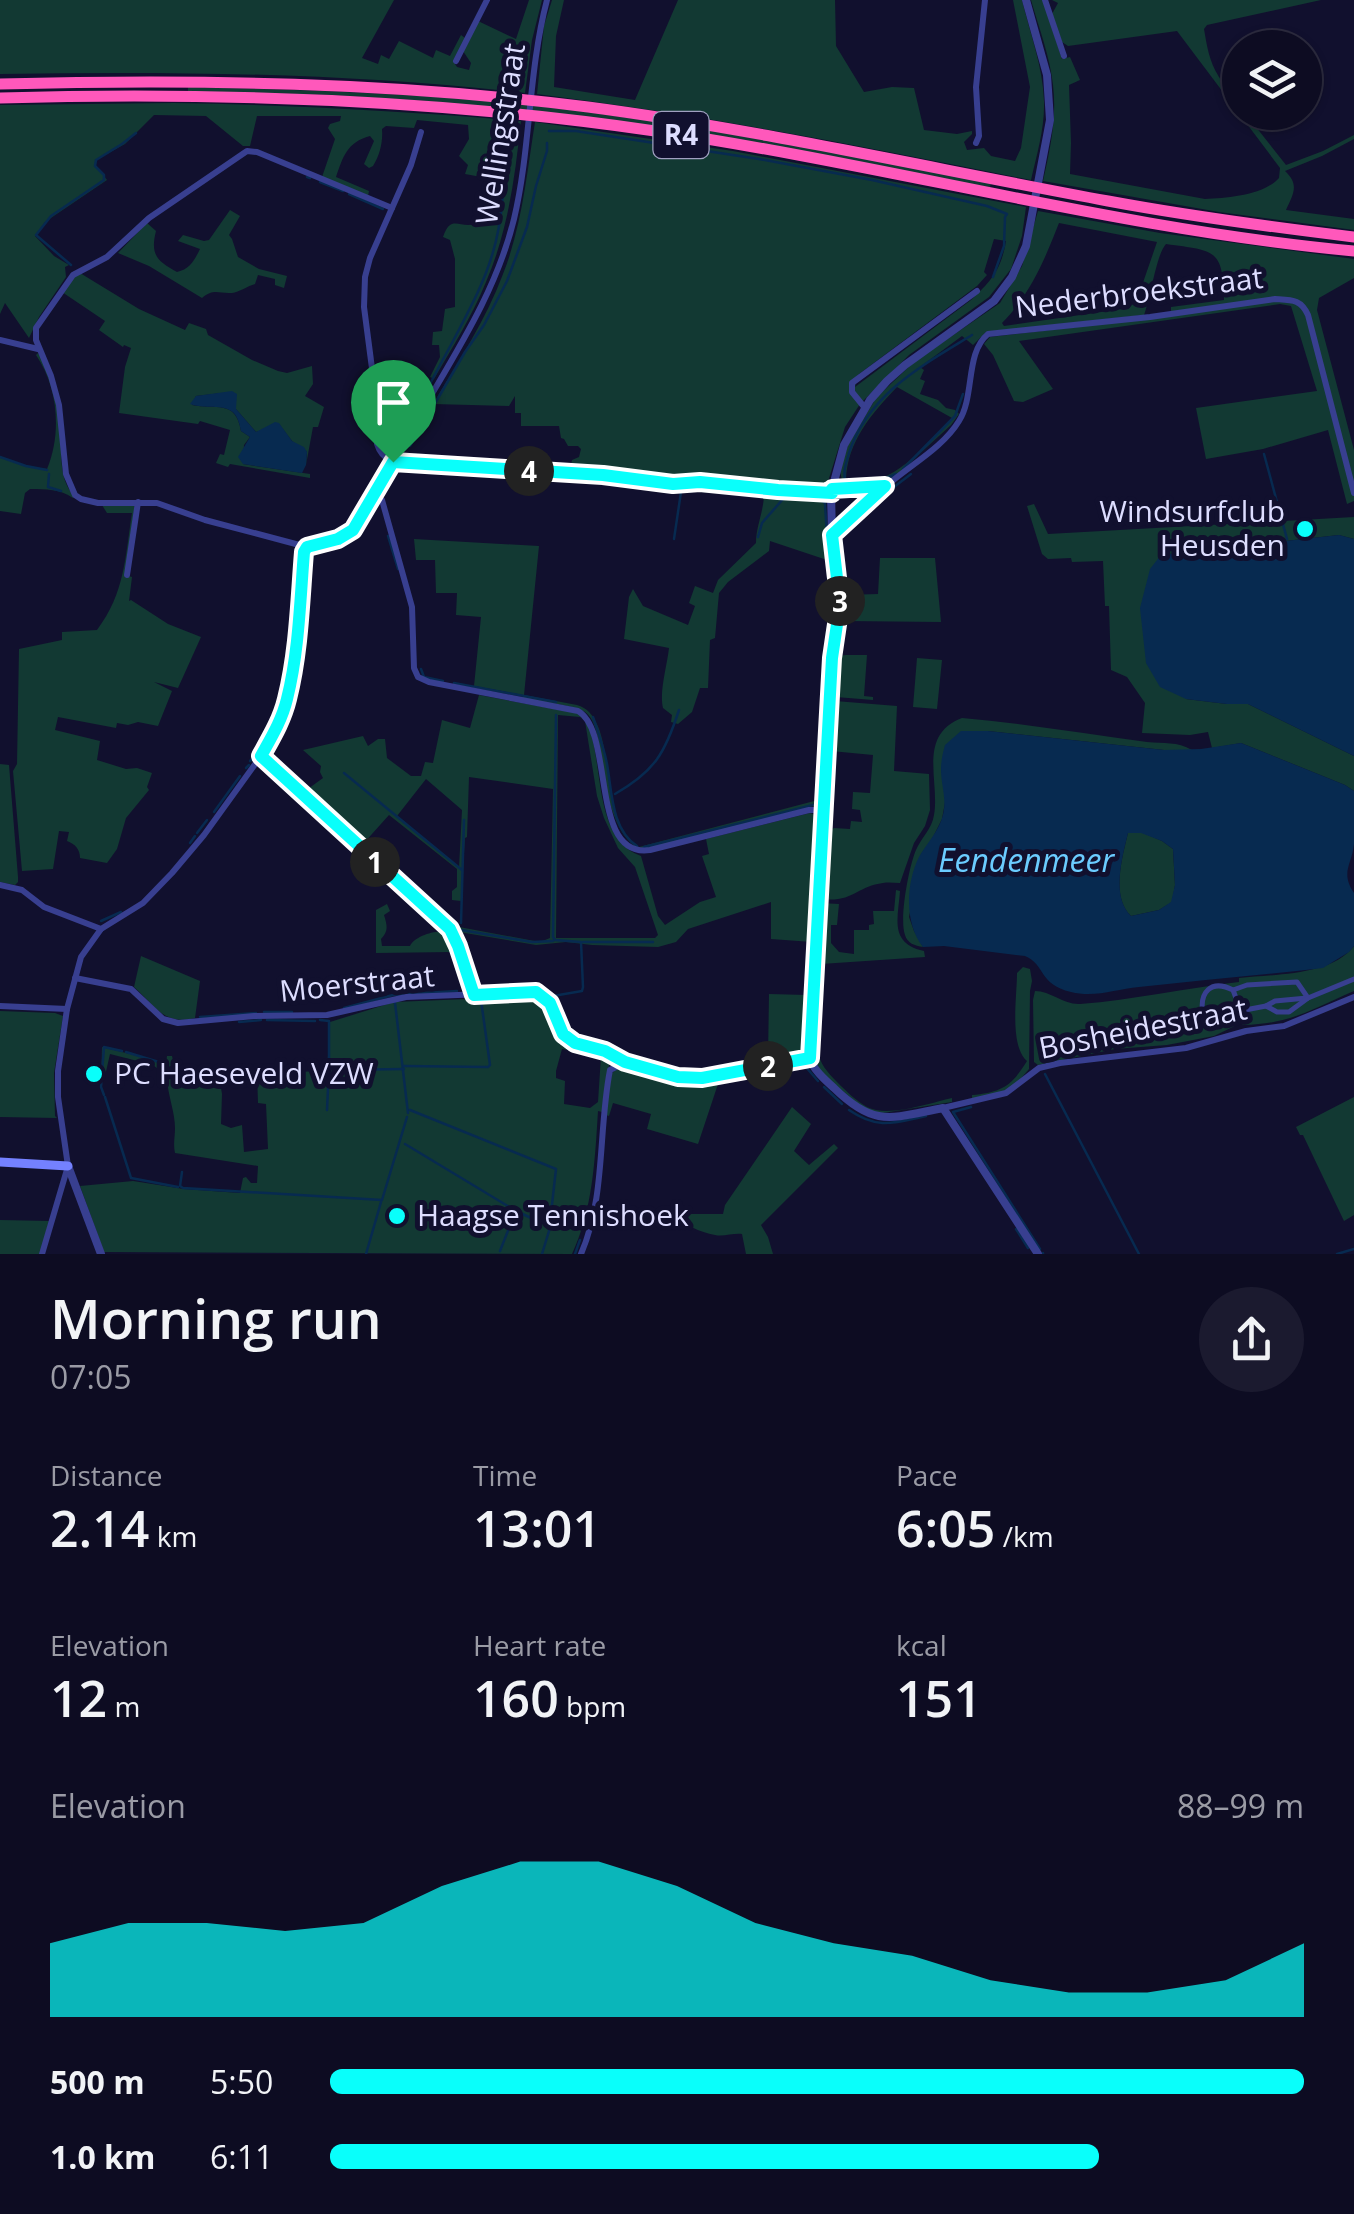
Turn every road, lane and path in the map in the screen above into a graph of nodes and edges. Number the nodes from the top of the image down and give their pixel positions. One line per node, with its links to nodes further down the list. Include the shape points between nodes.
1 (486, 0): 7 (street)
2 (546, 0): 19 (street, Wellingstraat, via 507,244 490,288)
3 (985, 0): 11 (street)
4 (1026, 0): 18 (street, via 1050,113 1018,268 998,297 904,365)
5 (1045, 0): 6 (street)
6 (1064, 56)
7 (456, 61)
8 (0, 84): 13 (highway, R4, via 314,85 520,100)
9 (0, 98): 14 (highway, R4, via 238,96 521,114 656,131 1147,222)
10 (421, 132): 12 (street)
11 (976, 143)
12 (392, 208): 17 (street, via 247,151 149,218 107,257 73,275 36,328); 19 (street, via 370,258 364,307 377,444)
13 (1354, 237)
14 (1354, 252)
15 (977, 291): 18 (street, via 852,383)
16 (0, 340): 17 (street)
17 (39, 349): 24 (street, via 60,404 66,474 76,495 98,503)
18 (864, 408): 21 (street, via 844,444)
19 (393, 462): 21 (street); 23 (street, Wellingstraat)
20 (885, 486): 21 (street); 22 (street, Nederbroekstraat, via 959,422 979,345 988,334 1276,299 1296,300 1308,315); 25 (street, Nederbroekstraat)
21 (832, 491): 25 (street)
22 (1354, 493)
23 (374, 496): 26 (street, Wellingstraat, via 353,530); 29 (street, via 384,504 410,598 417,676 585,715 608,808 630,848 650,850)
24 (138, 502): 26 (street); 27 (street)
25 (832, 535): 29 (street, via 840,604)
26 (307, 547): 28 (street, via 287,699)
27 (127, 575)
28 (261, 756): 31 (street, via 154,893); 35 (street, via 450,929)
29 (824, 810): 42 (street)
30 (0, 885): 31 (street)
31 (100, 929): 32 (street)
32 (75, 978): 35 (street, Moerstraat, via 131,988 163,1019 178,1022 327,1015 406,997); 40 (street)
33 (1354, 979): 37 (street)
34 (1232, 990): 37 (street, via 1296,982); 39 (street, via 1246,1010); 41 (street, via 1206,990 1200,1018)
35 (474, 995): 43 (street, Moerstraat, via 536,992 550,1003 568,1038)
36 (1354, 997): 44 (street, Bosheidestraat, via 1284,1026 1186,1048 1060,1062 1039,1068 1006,1093)
37 (1308, 998): 39 (street); 39 (street, via 1289,1012)
38 (0, 1006): 40 (street)
39 (1266, 1006)
40 (67, 1009): 46 (street, via 58,1097)
41 (1123, 1028)
42 (810, 1058): 43 (street, via 691,1079); 44 (street, via 826,1081 867,1114)
43 (625, 1062): 49 (street, via 610,1070 598,1191)
44 (943, 1108): 50 (street)
45 (0, 1162): 46 (main road)
46 (68, 1166): 47 (street); 48 (street)
47 (42, 1254)
48 (100, 1254)
49 (581, 1254)
50 (1038, 1254)

